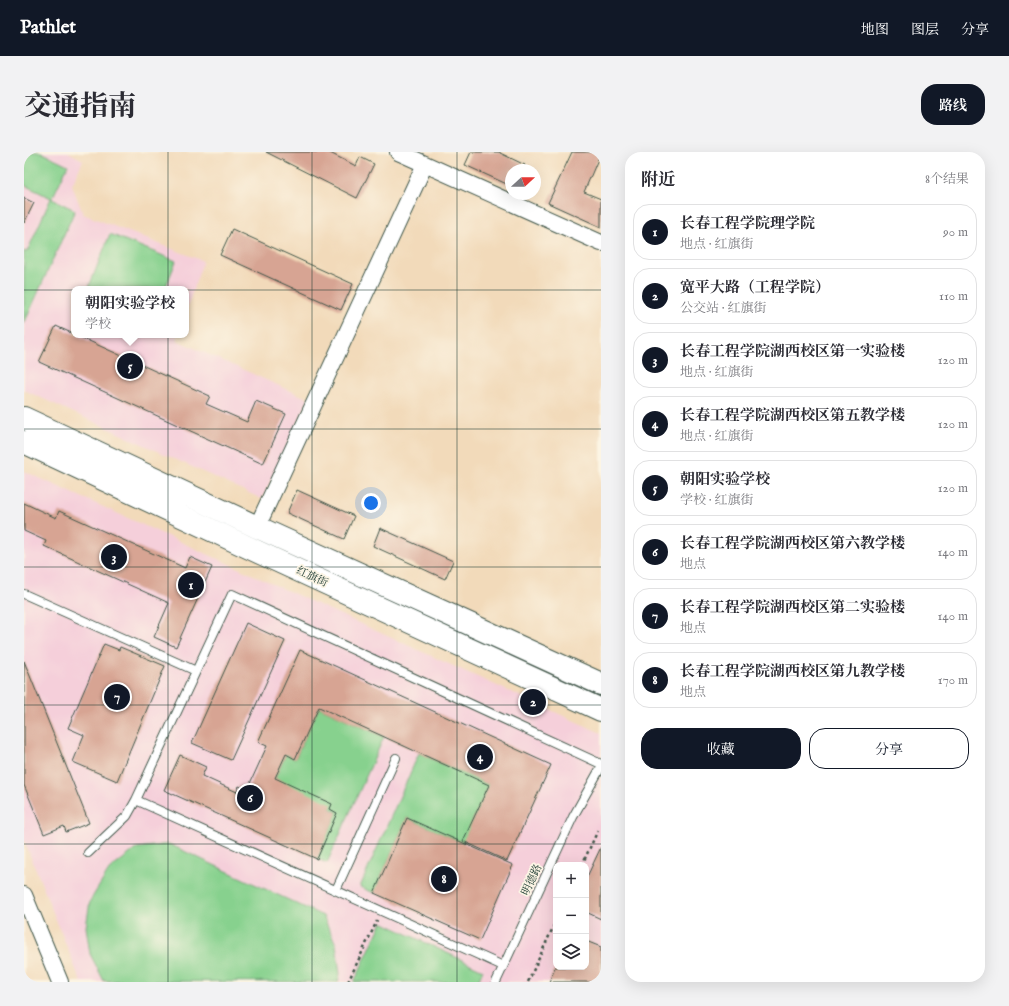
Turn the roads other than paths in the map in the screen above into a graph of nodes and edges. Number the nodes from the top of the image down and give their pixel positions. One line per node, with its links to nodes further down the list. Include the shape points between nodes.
1 (398, 152): 2 (street)
2 (425, 164): 3 (street); 6 (street)
3 (601, 243)
4 (24, 418): 6 (street, 红旗街)
5 (24, 442): 10 (street, 红旗街)
6 (257, 527): 9 (street, 红旗街)
7 (24, 594): 8 (lane)
8 (196, 671): 12 (lane, via 232,594); 14 (lane)
9 (601, 684)
10 (601, 710)
11 (396, 758): 16 (lane)
12 (601, 764)
13 (601, 767): 18 (lane, 明德路, via 573,817)
14 (136, 800): 15 (lane, via 127,816); 16 (lane)
15 (88, 854)
16 (336, 890): 18 (lane)
17 (24, 895): 19 (street)
18 (503, 966): 20 (lane, 明德路)
19 (60, 982)
20 (496, 982)

